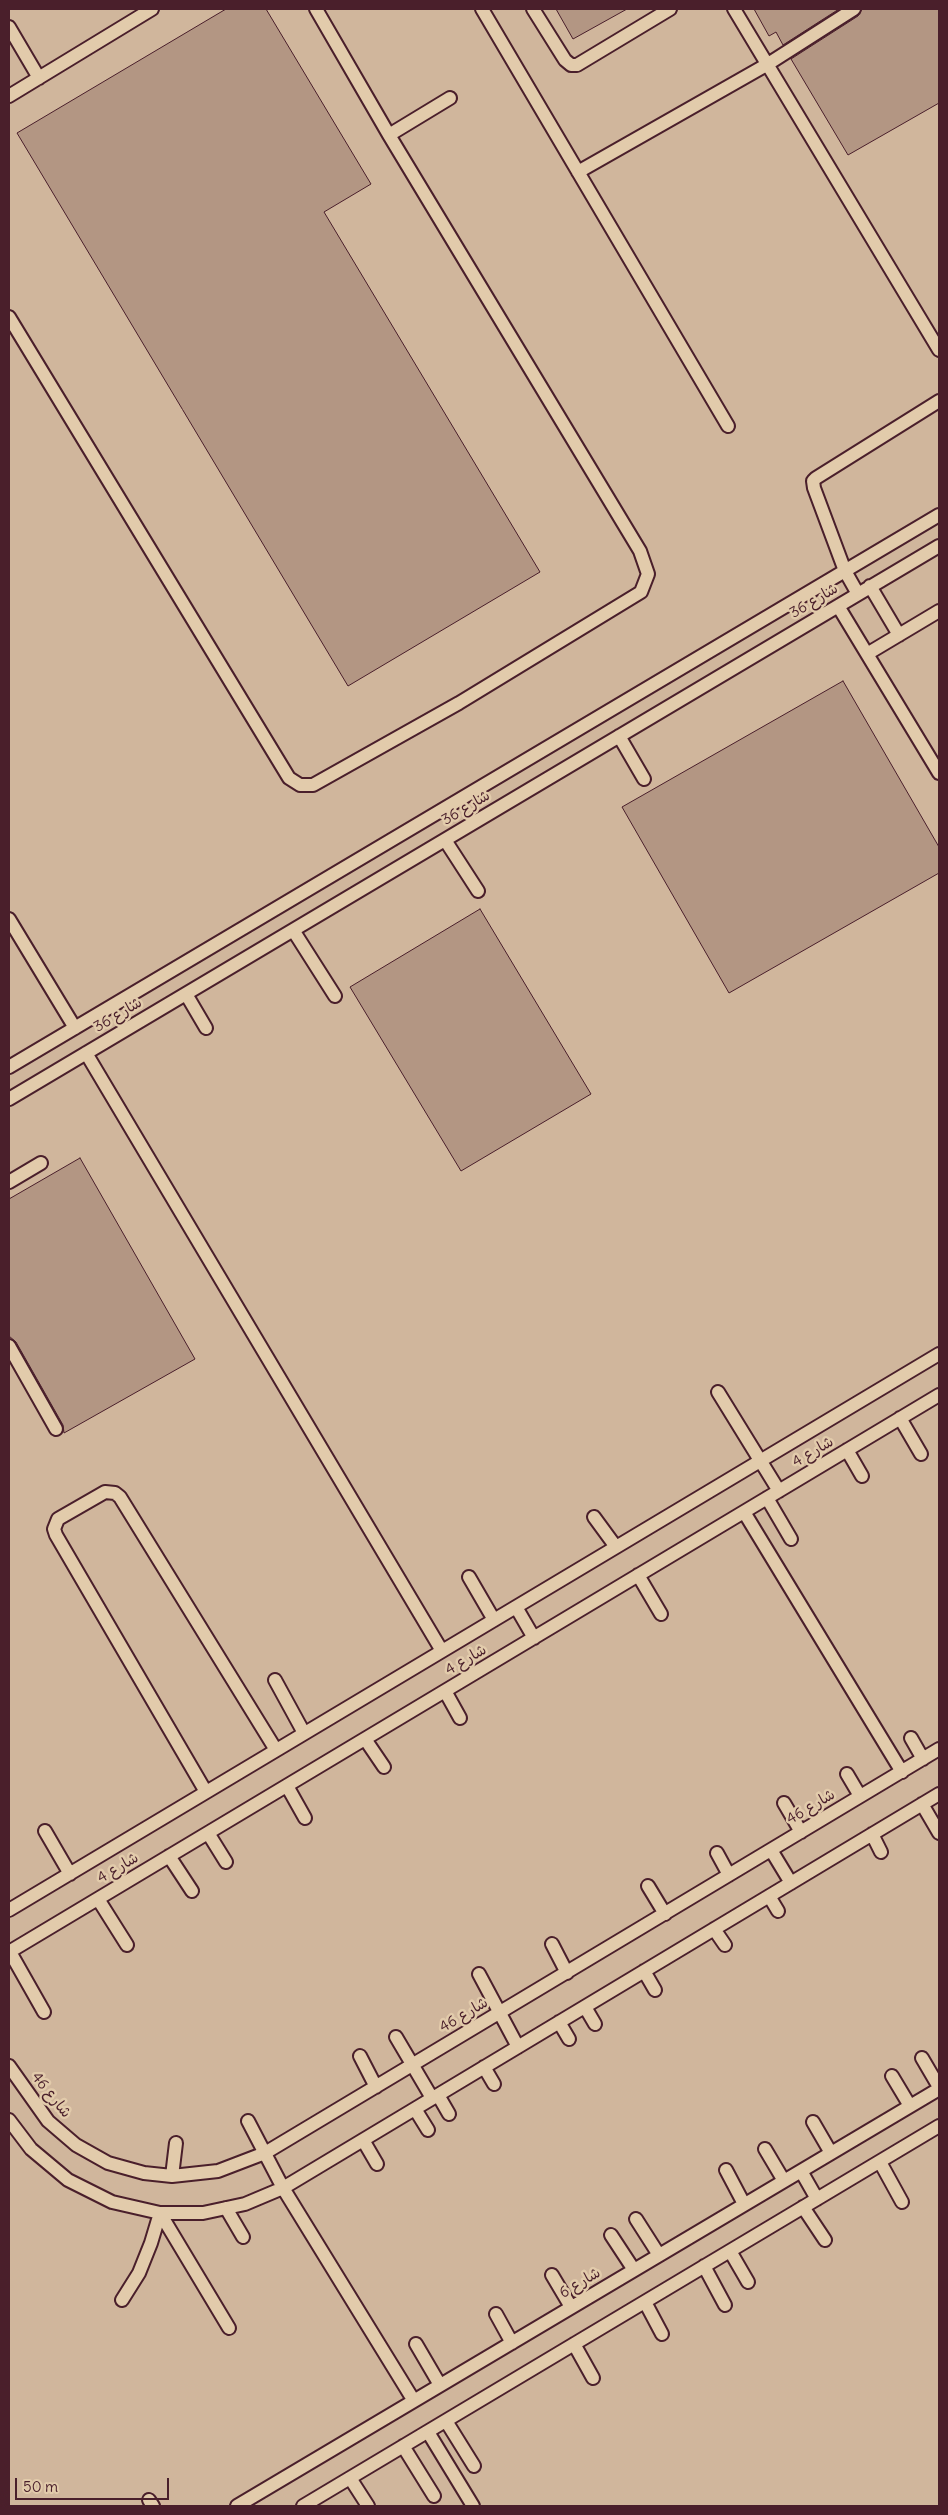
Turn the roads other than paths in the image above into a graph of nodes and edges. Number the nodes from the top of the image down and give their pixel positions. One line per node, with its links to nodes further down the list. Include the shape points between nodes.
1 (152, 9): 10 (lane)
2 (316, 9): 13 (lane)
3 (482, 9): 14 (lane)
4 (533, 9): 5 (lane, via 565,60 578,64)
5 (670, 9)
6 (734, 9): 9 (lane)
7 (854, 9): 9 (lane)
8 (9, 27): 10 (lane)
9 (768, 64): 14 (lane); 16 (lane)
10 (39, 78): 11 (lane)
11 (9, 96)
12 (450, 98): 13 (lane)
13 (389, 135): 15 (lane, via 640,551 648,574 641,592 460,703 313,785 300,785 289,778)
14 (578, 172): 18 (lane)
15 (9, 317)
16 (939, 350)
17 (939, 401): 21 (lane, via 813,481)
18 (728, 426)
19 (939, 515): 21 (lane, شارع 36)
20 (939, 546): 22 (lane, شارع 36)
21 (845, 571): 23 (lane); 37 (lane, شارع 36)
22 (870, 586): 23 (lane, شارع 36); 26 (lane)
23 (858, 594): 24 (lane, شارع 36)
24 (838, 606): 27 (lane); 28 (lane, شارع 36)
25 (939, 612): 26 (lane)
26 (899, 635): 27 (lane)
27 (867, 654): 29 (lane)
28 (619, 736): 30 (lane); 31 (lane, شارع 36)
29 (939, 773)
30 (644, 779)
31 (445, 840): 32 (lane); 34 (lane, شارع 36)
32 (478, 891)
33 (9, 919): 37 (lane)
34 (293, 930): 35 (lane, شارع 36); 36 (lane)
35 (186, 994): 38 (lane); 39 (lane, شارع 36)
36 (335, 996)
37 (75, 1028): 40 (lane, شارع 36)
38 (206, 1028)
39 (86, 1053): 41 (lane, شارع 36); 66 (lane)
40 (9, 1067)
41 (9, 1099)
42 (41, 1163): 43 (lane)
43 (9, 1182)
44 (9, 1346): 49 (lane)
45 (939, 1354): 52 (lane, شارع 4)
46 (718, 1392): 52 (lane)
47 (939, 1395): 48 (lane, شارع 4)
48 (900, 1418): 50 (lane, شارع 4); 51 (lane)
49 (56, 1429)
50 (847, 1450): 53 (lane); 54 (lane, شارع 4)
51 (921, 1454)
52 (760, 1461): 54 (lane); 59 (lane, شارع 4)
53 (862, 1476)
54 (779, 1491): 55 (lane, شارع 4)
55 (767, 1498): 56 (lane, شارع 4); 58 (lane)
56 (744, 1512): 60 (lane, شارع 4); 77 (lane)
57 (594, 1518): 59 (lane)
58 (791, 1540)
59 (616, 1547): 62 (lane, شارع 4)
60 (638, 1575): 63 (lane); 65 (lane, شارع 4)
61 (469, 1577): 64 (lane)
62 (516, 1607): 64 (lane, شارع 4); 65 (lane)
63 (661, 1614)
64 (494, 1620): 66 (lane, شارع 4)
65 (534, 1638): 68 (lane, شارع 4)
66 (442, 1651): 70 (lane, شارع 4)
67 (275, 1680): 70 (lane)
68 (445, 1691): 69 (lane); 72 (lane, شارع 4)
69 (460, 1718)
70 (304, 1733): 74 (lane, شارع 4)
71 (911, 1738): 75 (lane)
72 (365, 1739): 76 (lane); 79 (lane, شارع 4)
73 (939, 1749): 75 (lane, شارع 46)
74 (276, 1750): 80 (lane, شارع 4); 80 (lane, via 120,1497 105,1492 58,1519 54,1529 56,1535)
75 (923, 1759): 77 (lane, شارع 46)
76 (384, 1767)
77 (902, 1772): 82 (lane, شارع 46)
78 (847, 1774): 82 (lane)
79 (287, 1786): 85 (lane); 88 (lane, شارع 4)
80 (206, 1792): 96 (lane, شارع 4)
81 (939, 1794): 84 (lane)
82 (860, 1796): 87 (lane, شارع 46)
83 (784, 1804): 87 (lane)
84 (922, 1804): 89 (lane); 90 (lane)
85 (305, 1818)
86 (45, 1831): 96 (lane)
87 (801, 1832): 91 (lane, شارع 46)
88 (208, 1833): 94 (lane, شارع 4); 95 (lane)
89 (939, 1833)
90 (872, 1834): 92 (lane); 98 (lane)
91 (771, 1850): 97 (lane, شارع 46); 98 (lane)
92 (881, 1852)
93 (717, 1853): 97 (lane)
94 (169, 1856): 100 (lane); 102 (lane, شارع 4)
95 (226, 1862)
96 (70, 1874): 103 (lane, شارع 4)
97 (729, 1875): 105 (lane, شارع 46)
98 (791, 1883): 101 (lane)
99 (648, 1886): 105 (lane)
100 (192, 1892)
101 (769, 1896): 104 (lane); 106 (lane)
102 (98, 1899): 108 (lane); 110 (lane, شارع 4)
103 (9, 1910)
104 (778, 1912)
105 (665, 1914): 112 (lane, شارع 46)
106 (714, 1929): 109 (lane); 111 (lane)
107 (552, 1944): 112 (lane)
108 (127, 1946)
109 (725, 1946)
110 (9, 1952): 116 (lane)
111 (644, 1971): 114 (lane); 115 (lane)
112 (567, 1973): 117 (lane, شارع 46)
113 (479, 1974): 117 (lane)
114 (654, 1990)
115 (585, 2007): 118 (lane); 119 (lane)
116 (44, 2012)
117 (499, 2013): 122 (lane); 125 (lane, شارع 46)
118 (560, 2022): 121 (lane); 122 (lane)
119 (595, 2024)
120 (396, 2037): 125 (lane)
121 (569, 2039)
122 (518, 2047): 127 (lane)
123 (360, 2056): 130 (lane)
124 (922, 2058): 131 (lane)
125 (412, 2065): 130 (lane, شارع 46); 132 (lane)
126 (9, 2066): 150 (lane, شارع 46, via 48,2121 76,2145 108,2163 144,2173)
127 (484, 2067): 129 (lane); 132 (lane)
128 (892, 2076): 133 (lane)
129 (494, 2084)
130 (376, 2087): 144 (lane, شارع 46)
131 (939, 2088): 133 (lane, شارع 6)
132 (435, 2097): 134 (lane); 135 (lane)
133 (910, 2106): 145 (lane, شارع 6)
134 (415, 2109): 140 (lane); 141 (lane)
135 (449, 2114)
136 (9, 2120): 158 (lane, via 30,2149 68,2180 112,2202)
137 (248, 2121): 144 (lane)
138 (813, 2122): 145 (lane)
139 (939, 2126): 146 (lane)
140 (428, 2130)
141 (363, 2140): 147 (lane); 152 (lane)
142 (176, 2143): 150 (lane)
143 (765, 2149): 151 (lane)
144 (265, 2153): 150 (lane, شارع 46, via 218,2170); 152 (lane)
145 (831, 2153): 149 (lane, شارع 6)
146 (880, 2162): 153 (lane); 154 (lane)
147 (377, 2164)
148 (726, 2170): 155 (lane)
149 (801, 2171): 151 (lane, شارع 6); 153 (lane)
150 (172, 2176)
151 (784, 2181): 155 (lane, شارع 6)
152 (284, 2188): 156 (lane); 181 (lane)
153 (817, 2199): 157 (lane)
154 (902, 2202)
155 (744, 2204): 164 (lane, شارع 6)
156 (226, 2208): 158 (lane, via 203,2213); 161 (lane)
157 (803, 2208): 162 (lane); 163 (lane)
158 (160, 2213): 169 (lane, via 139,2272); 174 (lane)
159 (636, 2219): 164 (lane)
160 (611, 2235): 166 (lane)
161 (243, 2237)
162 (825, 2240)
163 (730, 2251): 165 (lane); 168 (lane)
164 (659, 2255): 166 (lane, شارع 6)
165 (704, 2266): 170 (lane); 171 (lane)
166 (634, 2270): 172 (lane, شارع 6)
167 (552, 2275): 172 (lane)
168 (748, 2282)
169 (122, 2300)
170 (645, 2302): 175 (lane); 178 (lane)
171 (725, 2305)
172 (571, 2307): 176 (lane, شارع 6)
173 (496, 2314): 176 (lane)
174 (229, 2328)
175 (662, 2334)
176 (512, 2342): 180 (lane, شارع 6)
177 (416, 2344): 180 (lane)
178 (574, 2344): 179 (lane); 182 (lane)
179 (593, 2378)
180 (440, 2385): 181 (lane, شارع 6)
181 (414, 2401): 188 (lane, شارع 6)
182 (446, 2421): 183 (lane); 185 (lane)
183 (428, 2432): 184 (lane); 191 (lane)
184 (403, 2446): 186 (lane); 187 (lane)
185 (474, 2466)
186 (350, 2478): 189 (lane); 190 (lane)
187 (434, 2496)
188 (237, 2506)
189 (302, 2506)
190 (368, 2506)
191 (473, 2506)

